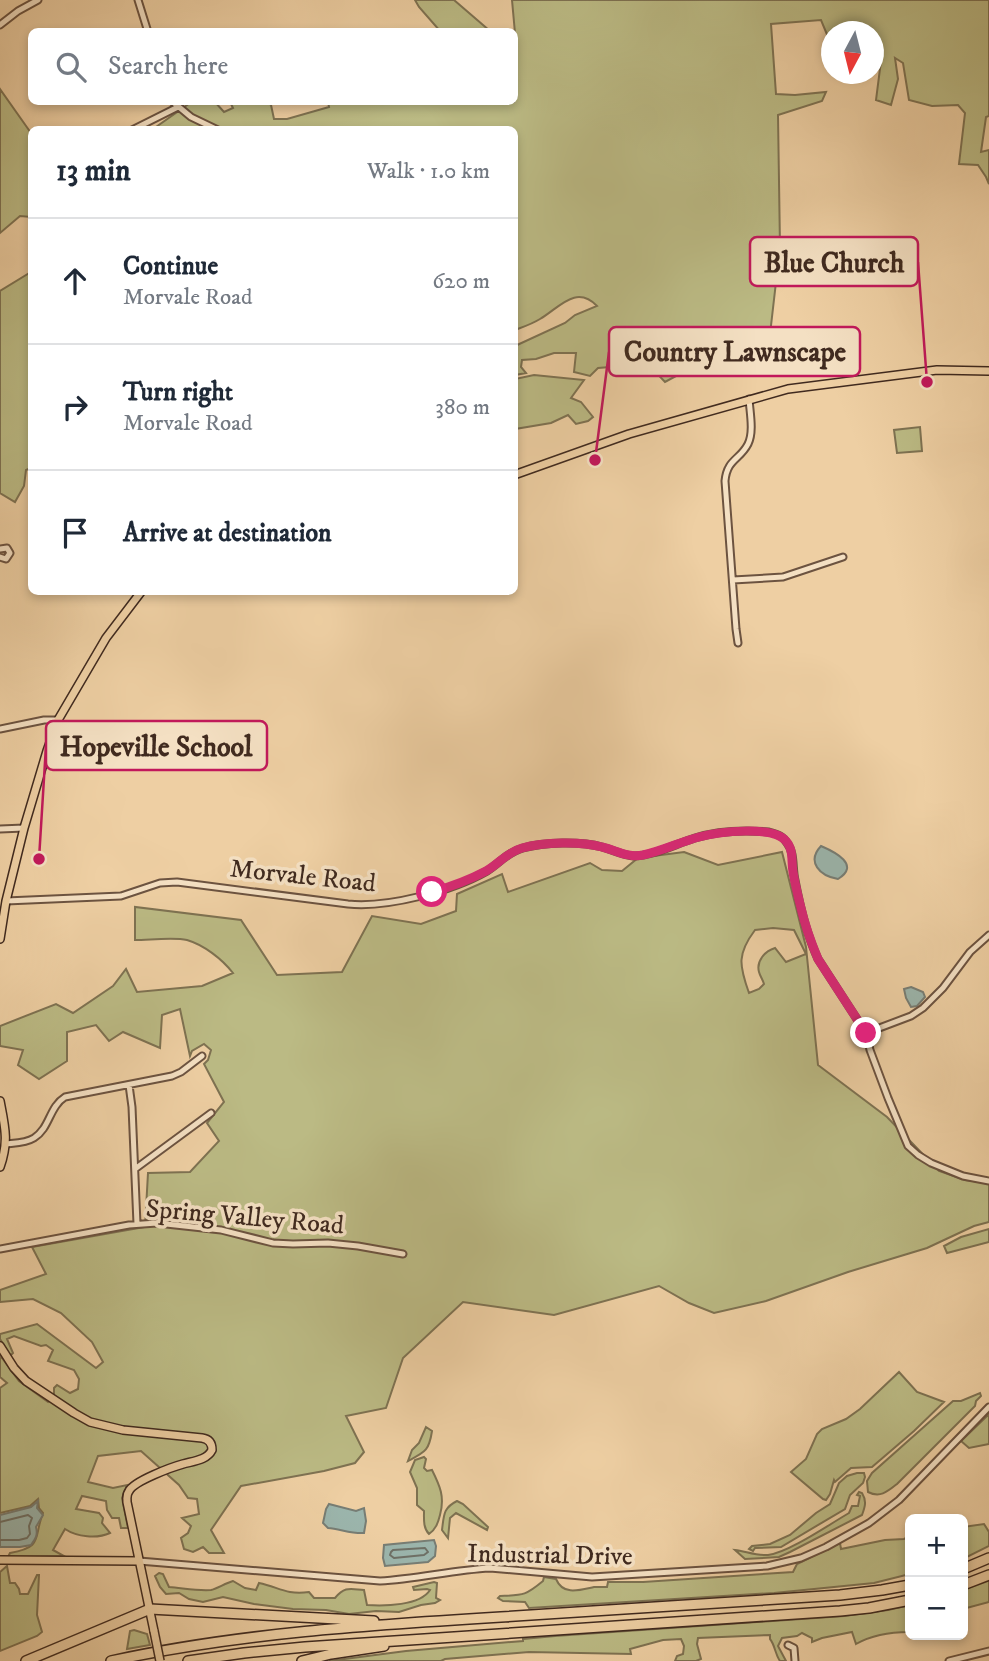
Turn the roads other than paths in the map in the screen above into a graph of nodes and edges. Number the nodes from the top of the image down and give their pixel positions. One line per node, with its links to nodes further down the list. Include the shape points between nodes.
1 (38, 0): 3 (street)
2 (138, 0): 4 (street)
3 (0, 25)
4 (147, 28)
5 (178, 107): 6 (street); 7 (street)
6 (140, 126)
7 (207, 126)
8 (989, 371): 9 (main road, via 937,370 788,389)
9 (749, 399): 10 (main road, via 629,434); 14 (street, via 748,445 726,471 725,481)
10 (518, 474)
11 (0, 549): 12 (street, via 7,548 10,553 6,559)
12 (0, 557)
13 (843, 557): 14 (street, via 783,577)
14 (733, 580): 16 (street)
15 (139, 595): 17 (main road, via 106,638)
16 (738, 643)
17 (58, 720): 18 (street); 19 (main road)
18 (0, 729)
19 (24, 828): 20 (street); 21 (main road)
20 (0, 829)
21 (6, 901): 23 (main road); 24 (street, Morvale Road, via 121,896 177,882 372,905 457,884 525,847 600,846 635,856 705,836 769,832 779,835 792,851 800,908 812,946)
22 (989, 935): 24 (street, via 923,1008)
23 (0, 939)
24 (866, 1033): 32 (street, Morvale Road, via 908,1146 931,1163)
25 (202, 1056): 26 (street, via 177,1074)
26 (129, 1085): 29 (street, via 63,1098 37,1136); 31 (street)
27 (0, 1101): 29 (main road)
28 (211, 1113): 31 (street)
29 (6, 1144): 30 (main road)
30 (0, 1167)
31 (135, 1169): 33 (street)
32 (989, 1181)
33 (137, 1224): 34 (street, Spring Valley Road); 35 (street, Spring Valley Road, via 213,1229 275,1243 358,1245)
34 (0, 1250)
35 (403, 1254)
36 (0, 1346): 40 (main road, via 26,1381 86,1420 117,1429 202,1437 211,1443 208,1457 177,1466 129,1490 127,1502)
37 (989, 1407): 40 (street, Industrial Drive, via 899,1500 869,1524 802,1558 767,1566 592,1577 490,1567 380,1581)
38 (989, 1558): 41 (highway)
39 (0, 1560): 40 (main road)
40 (139, 1561): 46 (main road)
41 (968, 1567)
42 (989, 1575): 43 (highway)
43 (968, 1583)
44 (905, 1586): 47 (highway, via 840,1595)
45 (905, 1601): 48 (highway, via 840,1611)
46 (150, 1609): 47 (highway); 51 (highway); 53 (main road, bridge)
47 (419, 1622): 52 (highway, via 275,1634)
48 (448, 1636): 54 (highway); 55 (highway)
49 (788, 1645): 56 (street, via 794,1648)
50 (989, 1651): 57 (street)
51 (26, 1661)
52 (111, 1661)
53 (160, 1661)
54 (188, 1661)
55 (302, 1661)
56 (795, 1661)
57 (949, 1661)

